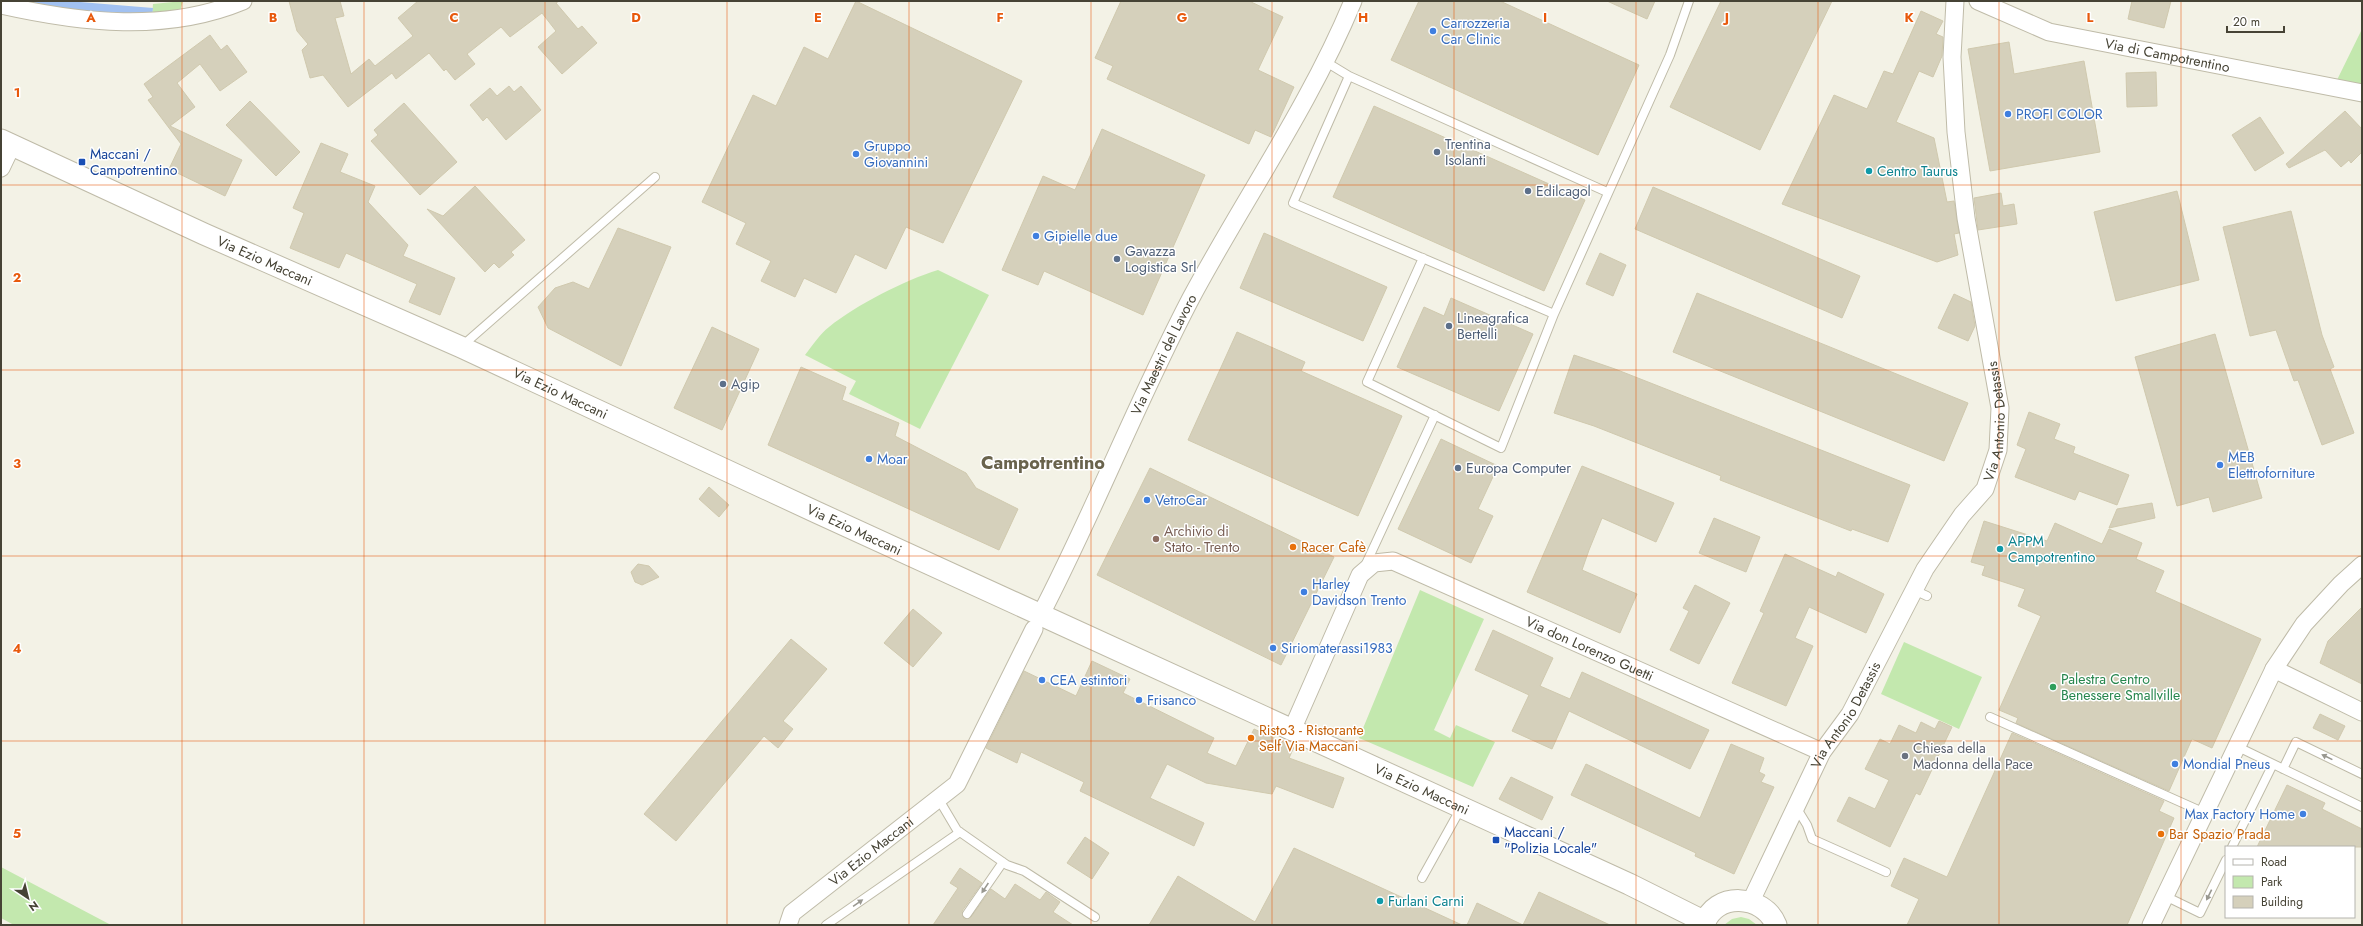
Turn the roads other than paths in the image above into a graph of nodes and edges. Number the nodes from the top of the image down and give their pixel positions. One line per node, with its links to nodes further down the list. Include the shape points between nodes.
1 (243, 1): 6 (street, via 194,17 119,22 84,20)
2 (1353, 1): 7 (street, Via Maestri del Lavoro)
3 (1689, 1): 13 (lane, via 1670,55)
4 (1955, 1): 26 (street, Via Antonio Detassis, via 1952,57 1956,132 1966,218 2000,408 1998,450 1985,489 1962,515 1925,569 1920,593 1850,714)
5 (1978, 1): 9 (street, Via di Campotrentino, via 2049,32)
6 (1, 5)
7 (1326, 62): 8 (lane); 20 (street, Via Maestri del Lavoro, via 1212,258 1161,356 1062,574)
8 (1349, 76): 13 (lane); 14 (lane, via 1293,203)
9 (2362, 93)
10 (7, 142): 11 (street); 16 (street, Via Ezio Maccani, via 204,234)
11 (1, 168)
12 (656, 177): 16 (lane)
13 (1607, 192): 15 (lane)
14 (1422, 258): 15 (lane); 17 (lane, via 1367,382)
15 (1554, 314): 17 (lane, via 1501,448)
16 (461, 347): 20 (street, Via Ezio Maccani, via 816,512)
17 (1435, 415): 19 (lane, Via don Lorenzo Guetti)
18 (2362, 565): 21 (street, via 2304,624)
19 (1360, 575): 24 (street, Via don Lorenzo Guetti); 26 (street, Via don Lorenzo Guetti, via 1374,563 1393,561 1410,567)
20 (1037, 621): 24 (street, Via Ezio Maccani); 30 (street, Via Ezio Maccani, via 957,784)
21 (2274, 670): 22 (street); 25 (street)
22 (2362, 712)
23 (1990, 717): 34 (lane)
24 (1292, 730): 33 (street, Via Ezio Maccani)
25 (2238, 747): 27 (lane); 34 (street)
26 (1822, 752): 31 (street, Via Antonio Detassis)
27 (2273, 764): 28 (lane); 36 (lane)
28 (2283, 769): 29 (lane, one-way to 28, via 2296,742); 32 (lane)
29 (2362, 774)
30 (938, 798): 35 (lane); 46 (street, Via Ezio Maccani, via 792,913)
31 (1796, 807): 39 (lane, via 1807,825 1812,840); 42 (street, Via Antonio Detassis)
32 (2362, 807)
33 (1462, 808): 40 (lane); 45 (street, Via Ezio Maccani, via 1629,884)
34 (2205, 813): 41 (street)
35 (960, 832): 37 (lane); 47 (lane, one-way to 35)
36 (2232, 846)
37 (1002, 862): 43 (lane, one-way to 43); 44 (lane, via 1024,871)
38 (2225, 862): 41 (lane, one-way to 41, via 2200,913)
39 (1886, 872)
40 (1422, 878)
41 (2165, 896): 49 (street)
42 (1751, 901): 45 (street, Via Ezio Maccani, via 1727,902 1716,909); 48 (street, via 1766,910)
43 (967, 914)
44 (1095, 917)
45 (1705, 923)
46 (788, 925)
47 (826, 925)
48 (1776, 925)
49 (2151, 925)

